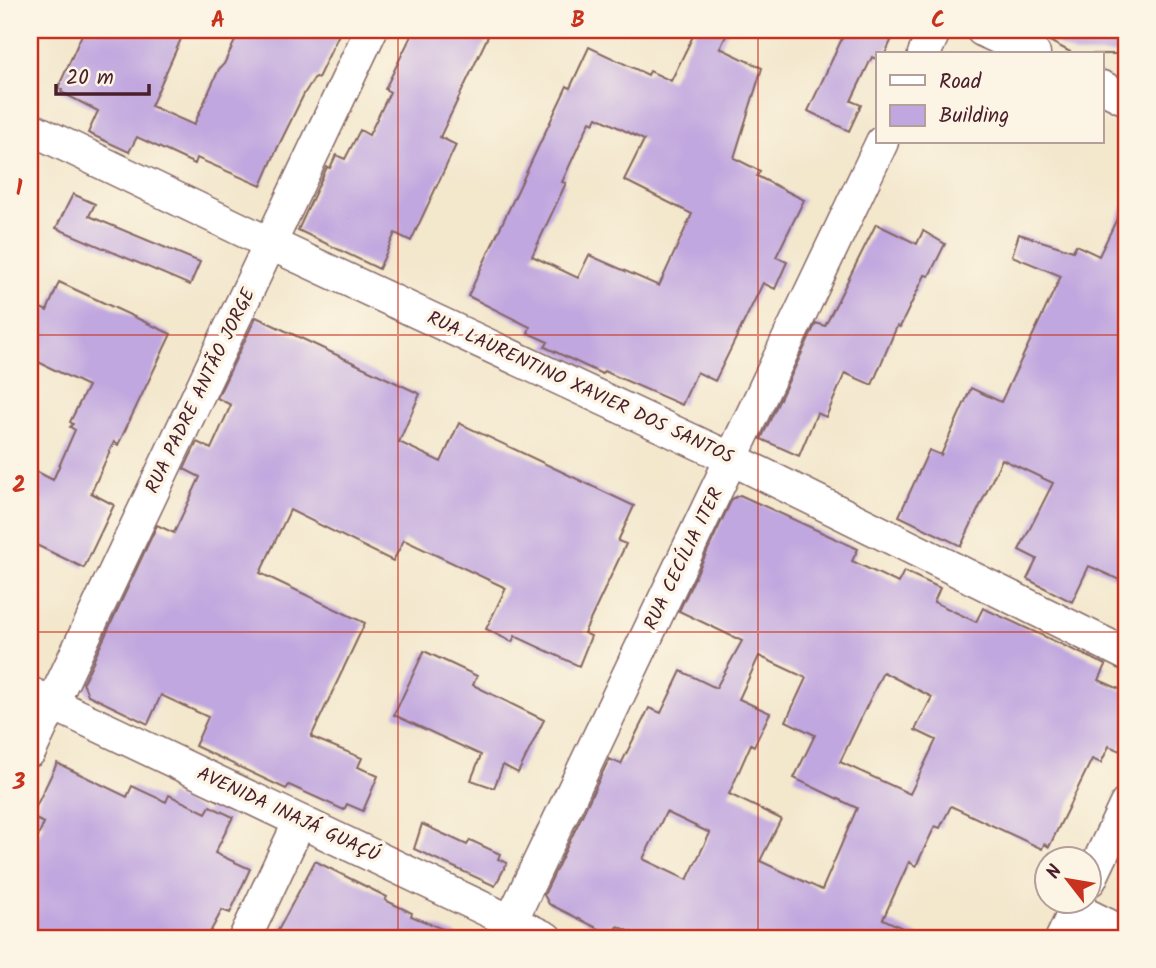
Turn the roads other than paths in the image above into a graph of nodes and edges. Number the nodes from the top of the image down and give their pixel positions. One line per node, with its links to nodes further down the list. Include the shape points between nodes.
1 (370, 30): 10 (street, RUA PADRE ANTÃO JORGE)
2 (935, 30): 4 (street)
3 (982, 30): 5 (street)
4 (924, 52)
5 (1030, 52)
6 (1104, 88): 7 (street)
7 (1126, 99)
8 (30, 128): 10 (street, RUA LAURENTINO XAVIER DOS SANTOS)
9 (881, 144): 11 (street, RUA CECÍLIA ITER)
10 (271, 244): 11 (street, RUA LAURENTINO XAVIER DOS SANTOS); 13 (street, RUA PADRE ANTÃO JORGE)
11 (732, 459): 12 (street, RUA LAURENTINO XAVIER DOS SANTOS); 20 (street, RUA CECÍLIA ITER)
12 (1126, 654)
13 (41, 698): 14 (street, RUA PADRE ANTÃO JORGE); 16 (street, AVENIDA INAJÁ GUAÇÚ)
14 (30, 751)
15 (1126, 804): 17 (street)
16 (300, 821): 20 (street, AVENIDA INAJÁ GUAÇÚ); 22 (street)
17 (1104, 850)
18 (1072, 916): 24 (street)
19 (1096, 916): 21 (street)
20 (506, 930): 23 (street, AVENIDA INAJÁ GUAÇÚ)
21 (1126, 934)
22 (245, 938)
23 (546, 938)
24 (1062, 938)

